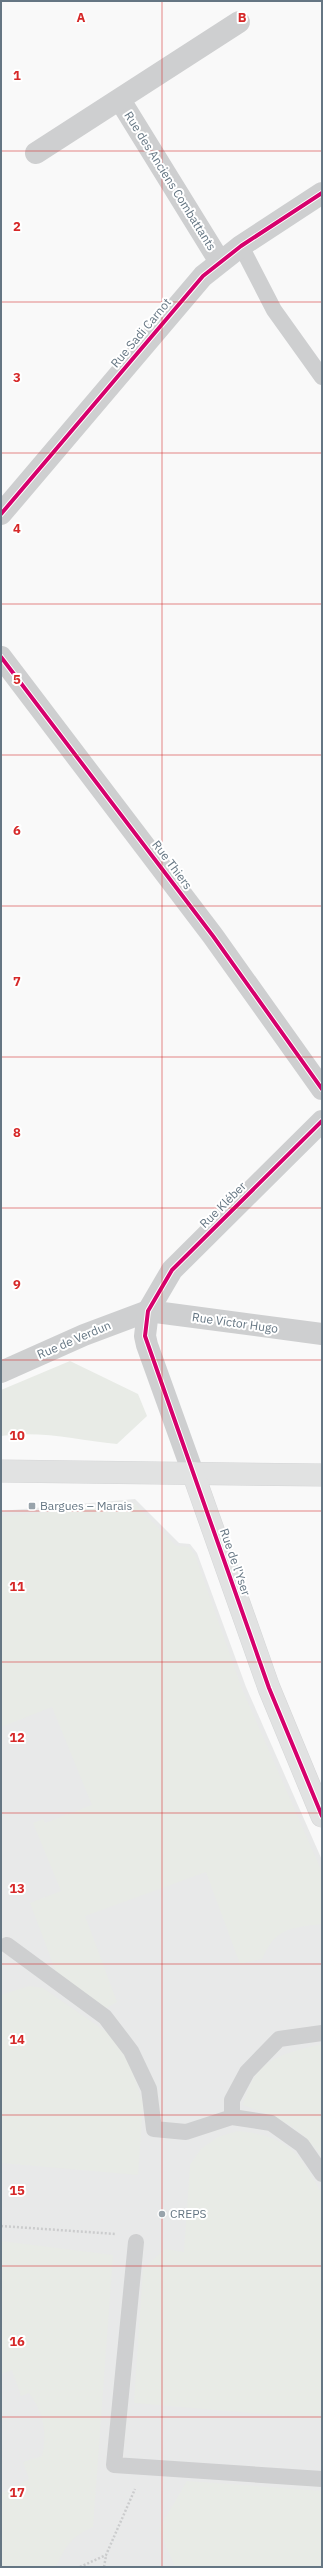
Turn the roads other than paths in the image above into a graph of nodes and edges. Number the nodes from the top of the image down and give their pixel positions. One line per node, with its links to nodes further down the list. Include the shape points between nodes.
1 (239, 22): 2 (street, Rue des Anciens Combattants)
2 (120, 100): 3 (street, Rue des Anciens Combattants); 6 (street, Rue des Anciens Combattants)
3 (36, 154)
4 (322, 193): 5 (street, Rue Sadi Carnot)
5 (241, 246): 6 (street, Rue Sadi Carnot); 7 (lane, via 274,310)
6 (220, 262): 8 (street, Rue Sadi Carnot, via 187,293)
7 (322, 377)
8 (1, 514)
9 (1, 657): 10 (street, Rue Thiers, via 185,898)
10 (322, 1089)
11 (322, 1121): 12 (street, Rue Kléber, via 172,1270)
12 (148, 1311): 13 (street, Rue Victor Hugo); 14 (street, Rue de Verdun, via 84,1335); 16 (street, Rue de l'Yser, via 145,1336 147,1346)
13 (322, 1334)
14 (1, 1372)
15 (1, 1471): 16 (street)
16 (193, 1473): 17 (street); 18 (street, Rue de l'Yser, via 270,1688)
17 (322, 1475)
18 (322, 1816)
19 (7, 1945): 21 (lane, via 105,2017 131,2051 149,2089 154,2129 186,2132)
20 (322, 2032): 21 (lane, via 279,2039 247,2072 232,2100)
21 (232, 2117): 22 (lane, via 271,2123 302,2145)
22 (322, 2174)
23 (136, 2242): 24 (lane, via 114,2464)
24 (322, 2479)

